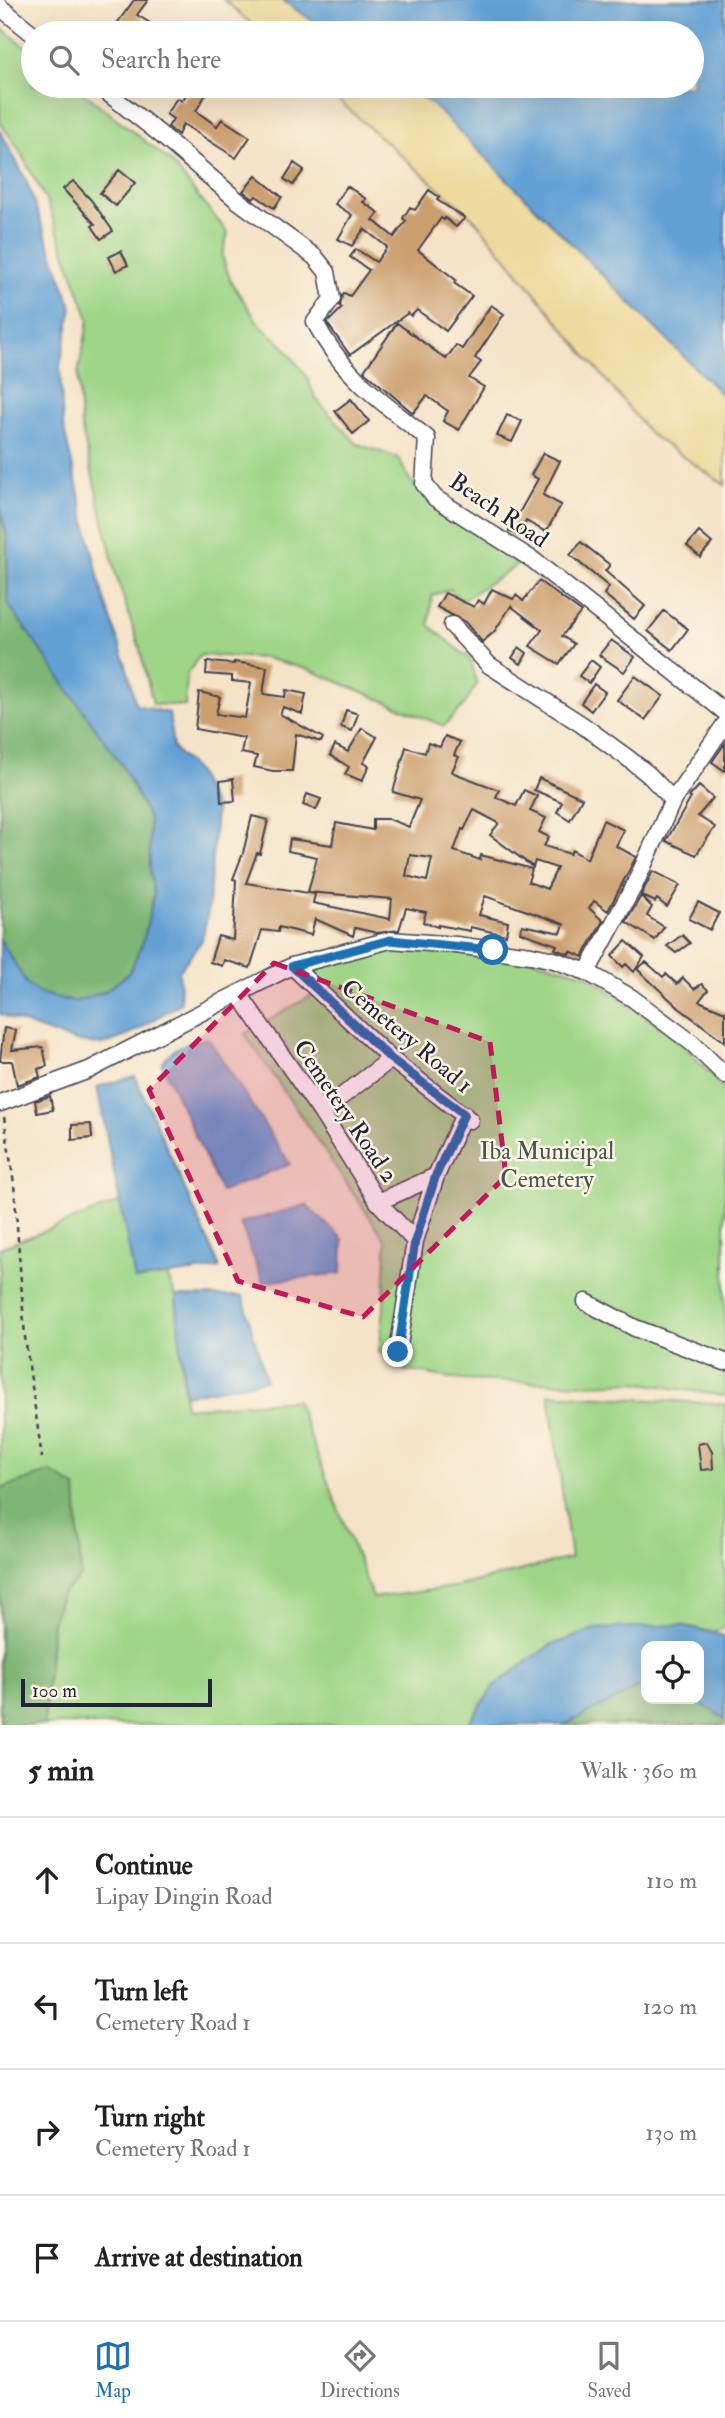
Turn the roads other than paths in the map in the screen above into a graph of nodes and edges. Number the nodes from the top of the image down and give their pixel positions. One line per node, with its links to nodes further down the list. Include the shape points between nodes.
1 (0, 7): 2 (street)
2 (21, 24)
3 (114, 98): 5 (street, Beach Road, via 237,200 315,257 327,272 332,299 315,323 359,384 427,438 424,484 435,498 533,560)
4 (452, 625): 7 (street, via 489,665 629,759)
5 (725, 712)
6 (725, 724): 7 (street)
7 (673, 800): 9 (street, via 635,884)
8 (292, 966): 9 (street, via 390,940 531,955); 10 (street); 11 (street, Cemetery Road 1)
9 (587, 972): 12 (street, via 632,998 692,1043)
10 (239, 994): 13 (street, via 89,1070); 14 (street, Cemetery Road 2)
11 (391, 1059): 14 (street); 15 (street, Cemetery Road 1, via 468,1118)
12 (725, 1075)
13 (1, 1103)
14 (321, 1112): 16 (street, Cemetery Road 2)
15 (436, 1175): 16 (street, Cemetery Road 2); 17 (street, Cemetery Road 1)
16 (378, 1202): 17 (street)
17 (415, 1241): 19 (street, Cemetery Road 1)
18 (586, 1302): 20 (street, via 635,1328)
19 (398, 1352)
20 (725, 1362)

